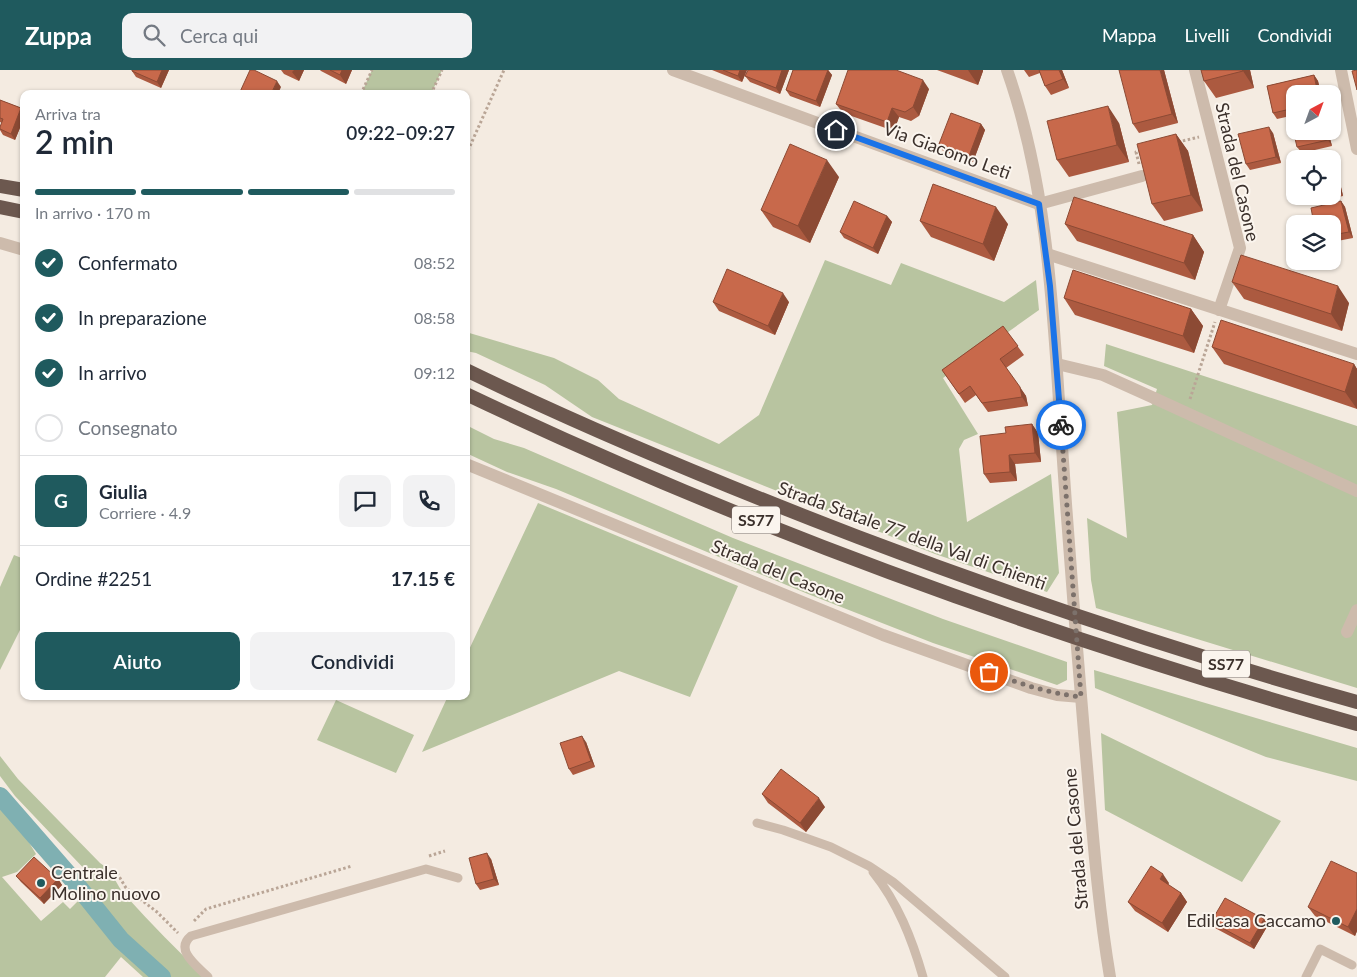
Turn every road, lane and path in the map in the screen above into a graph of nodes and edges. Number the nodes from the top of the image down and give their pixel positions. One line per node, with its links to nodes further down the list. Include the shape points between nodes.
1 (372, 70): 8 (path)
2 (442, 70): 9 (path)
3 (504, 70): 12 (path)
4 (673, 70): 18 (street, Via Giacomo Leti)
5 (1007, 70): 18 (street, Strada del Casone, via 1028,140)
6 (1195, 70): 10 (street, Strada del Casone)
7 (1341, 70): 13 (street)
8 (363, 90)
9 (433, 90)
10 (1211, 134): 11 (path); 24 (street, Strada del Casone, via 1240,248)
11 (1174, 143)
12 (470, 146)
13 (1357, 149)
14 (1145, 150): 15 (path, via 1136,152)
15 (1142, 176): 18 (street)
16 (0, 186): 17 (highway)
17 (20, 189)
18 (1039, 204): 23 (street, Strada del Casone)
19 (0, 207): 20 (highway)
20 (20, 211)
21 (0, 243): 22 (street)
22 (20, 249)
23 (1047, 254): 24 (street); 26 (street, Strada del Casone)
24 (1219, 310): 25 (street); 29 (path)
25 (1357, 354)
26 (1057, 364): 29 (street, via 1103,375); 34 (street, Strada del Casone)
27 (470, 372): 35 (highway, Strada Statale 77 della Val di Chienti / SS77, via 677,466 944,570 1282,682)
28 (470, 396): 36 (highway, SS77, via 583,448 789,534 945,592 1100,646)
29 (1185, 413): 31 (street)
30 (470, 466): 34 (street, Strada del Casone, via 883,635 1031,688)
31 (1357, 491)
32 (1357, 610): 33 (street)
33 (1347, 632)
34 (1081, 697): 48 (street, Strada del Casone, via 1098,893)
35 (1357, 702)
36 (1357, 724)
37 (757, 823): 39 (lane, via 831,847)
38 (352, 866): 42 (path, via 206,909)
39 (868, 866): 46 (lane, via 896,904); 47 (lane, via 892,882)
40 (117, 873): 43 (path, via 126,888 157,912)
41 (458, 878): 43 (lane, via 426,869 198,933)
42 (191, 925)
43 (185, 941): 45 (lane, via 187,955)
44 (1352, 965): 49 (lane, via 1320,949)
45 (208, 977)
46 (923, 977)
47 (1005, 977)
48 (1110, 977)
49 (1306, 977)

